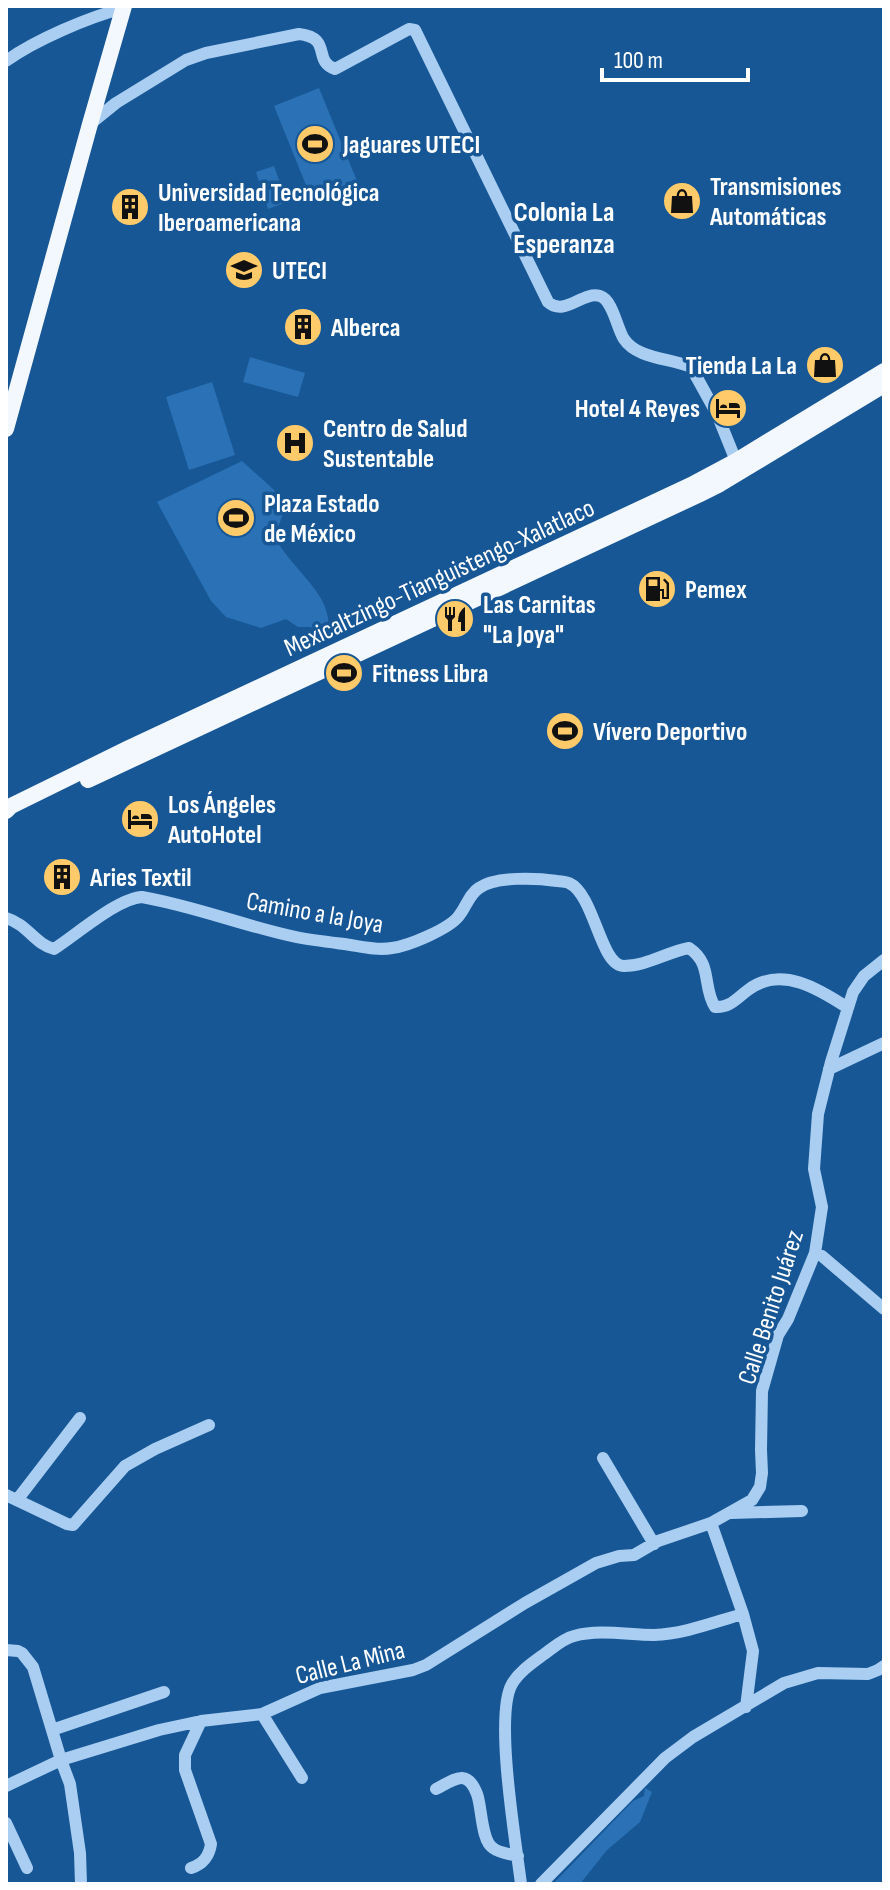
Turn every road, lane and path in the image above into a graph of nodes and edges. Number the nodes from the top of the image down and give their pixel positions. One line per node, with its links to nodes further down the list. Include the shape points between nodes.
1 (124, 7): 2 (street); 3 (main road)
2 (6, 61)
3 (90, 124): 6 (main road); 7 (street, via 165,72 206,53 308,35 318,42 328,67 335,69 415,30 548,302 563,307 600,296 632,348 691,367)
4 (884, 371): 7 (main road, Mexicaltzingo-Tianguistengo-Xalatlaco)
5 (884, 385): 8 (main road, Mexicaltzingo-Tianguistengo-Xalatlaco, via 698,495 127,763)
6 (6, 429)
7 (736, 461): 8 (main road, Mexicaltzingo-Tianguistengo-Xalatlaco, via 127,749)
8 (6, 813)
9 (6, 918): 11 (street, Camino a la Joya, via 54,949 121,903 142,897 295,937 390,949 454,922 475,892 492,881 552,880 577,889 609,957 618,965 689,948 704,965 715,1007 727,1006 768,979 781,979 820,990)
10 (884, 960): 11 (street, Calle Benito Juárez, via 864,976)
11 (848, 1008): 13 (street, Calle Benito Juárez)
12 (884, 1043): 13 (street)
13 (829, 1069): 14 (street, Calle Benito Juárez, via 818,1114 814,1169 822,1207)
14 (815, 1253): 15 (street); 21 (street, Calle Benito Juárez, via 778,1335 762,1391 760,1487 752,1500)
15 (884, 1309)
16 (80, 1418): 19 (street)
17 (209, 1425): 19 (street, via 125,1466 73,1525)
18 (603, 1458): 23 (street)
19 (12, 1498)
20 (802, 1511): 21 (street)
21 (728, 1513): 22 (street, Calle La Mina)
22 (711, 1523): 23 (street, Calle La Mina); 24 (street)
23 (654, 1544): 29 (street, Calle La Mina, via 634,1555 596,1563 426,1665 320,1688)
24 (743, 1614): 28 (street, via 753,1651); 37 (street, via 655,1635 572,1636 517,1677 508,1695 505,1740)
25 (6, 1650): 31 (street, via 22,1653 33,1667)
26 (884, 1666): 28 (street, via 868,1674 803,1676)
27 (164, 1692): 31 (street)
28 (746, 1707): 42 (street, via 665,1758)
29 (262, 1714): 30 (street, Calle La Mina); 33 (street)
30 (201, 1721): 32 (street, Calle La Mina); 39 (street, via 185,1755 185,1770 211,1844 206,1859)
31 (52, 1730): 32 (street)
32 (61, 1760): 34 (street, Calle La Mina); 40 (street, via 70,1784)
33 (302, 1778)
34 (6, 1786)
35 (436, 1789): 37 (street, via 456,1779 473,1782 488,1843)
36 (6, 1823): 38 (street)
37 (518, 1856): 41 (street)
38 (27, 1868)
39 (191, 1868)
40 (81, 1884)
41 (521, 1884)
42 (541, 1884)

